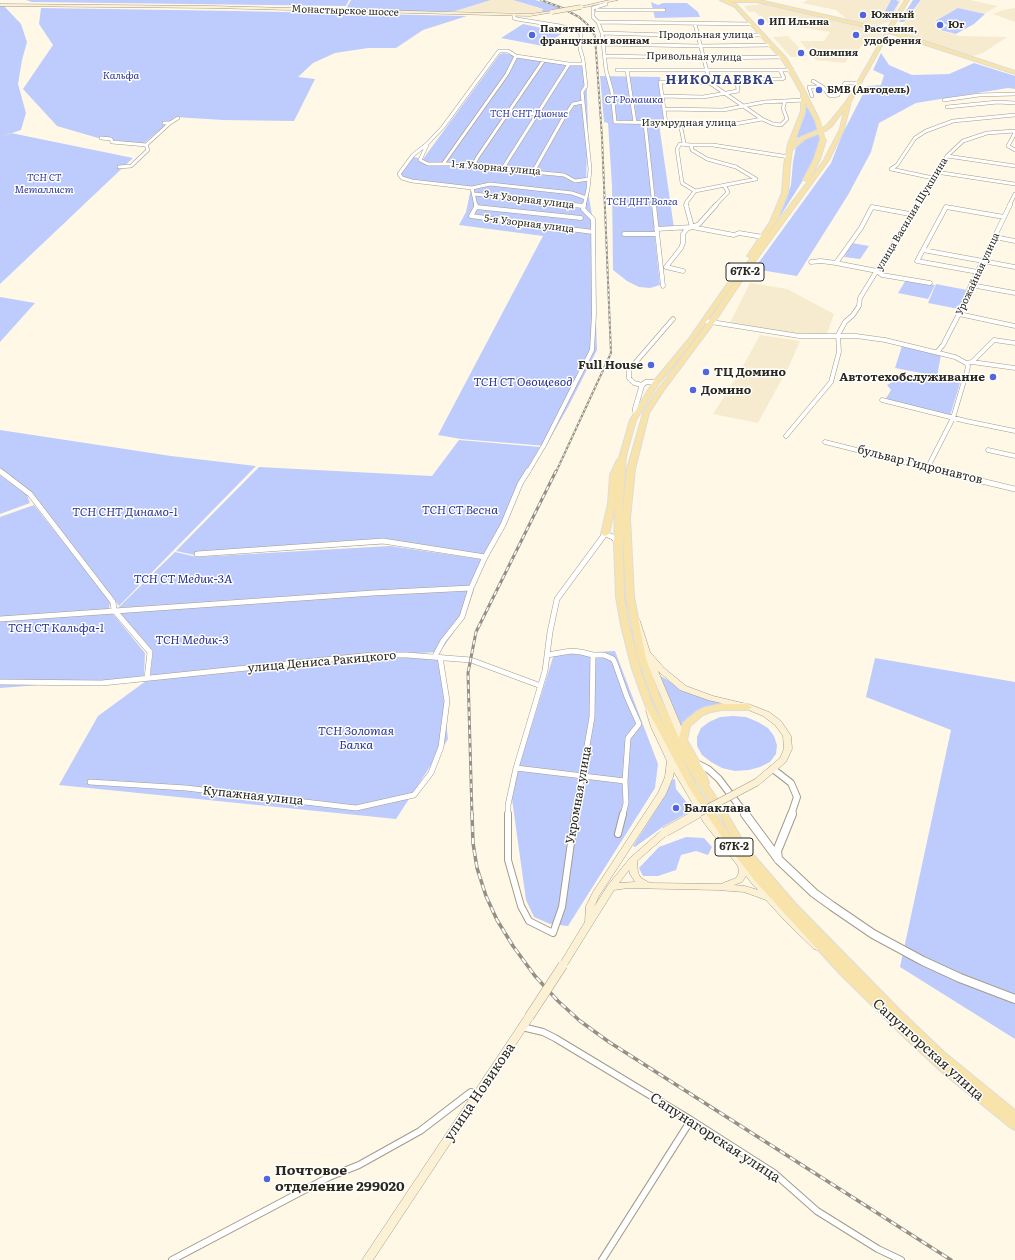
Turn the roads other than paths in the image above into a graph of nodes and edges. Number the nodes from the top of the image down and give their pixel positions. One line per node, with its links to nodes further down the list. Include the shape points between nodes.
1 (616, 0): 6 (main road, Монастырское шоссе)
2 (723, 0): 3 (main road); 8 (main road)
3 (740, 0): 4 (main road); 8 (main road)
4 (754, 0): 15 (main road)
5 (907, 0): 15 (main road)
6 (606, 2): 9 (street); 11 (main road, Монастырское шоссе, bridge, via 552,12)
7 (0, 5): 11 (main road, Монастырское шоссе, via 210,7)
8 (736, 6): 14 (main road, 67К-2)
9 (593, 10): 10 (street); 12 (street, via 593,17)
10 (664, 10)
11 (514, 15): 28 (street, via 517,19 580,32)
12 (598, 22): 13 (street); 16 (street)
13 (695, 24): 14 (street); 18 (street)
14 (752, 24): 17 (main road, 67К-2)
15 (888, 31): 34 (main road); 37 (main road)
16 (602, 33): 18 (street, Продольная улица); 19 (street)
17 (762, 34): 18 (street, Продольная улица); 20 (main road, 67К-2)
18 (699, 36): 21 (street)
19 (603, 44): 21 (street); 23 (street)
20 (772, 45): 21 (street); 25 (main road, 67К-2)
21 (702, 46): 24 (street)
22 (516, 56): 26 (street); 70 (street, via 507,50 498,52 443,127); 76 (street, via 507,74)
23 (605, 56): 24 (street, Привольная улица); 59 (street, Изумрудная улица, via 615,122)
24 (704, 58): 25 (street, Привольная улица); 33 (street)
25 (783, 58): 32 (main road, 67К-2)
26 (544, 60): 27 (street); 53 (street)
27 (569, 64): 28 (street); 55 (street)
28 (583, 64): 48 (street, via 586,86 582,92)
29 (617, 70): 30 (street)
30 (626, 70): 33 (street); 59 (street)
31 (780, 70): 32 (street); 33 (street); 40 (street, via 783,79 737,79 739,90)
32 (792, 70): 39 (main road, 67К-2)
33 (707, 71): 36 (street)
34 (1015, 73)
35 (813, 81): 38 (street)
36 (710, 83): 40 (street); 42 (street, via 660,82)
37 (859, 83): 38 (street, via 845,84 836,96 829,95); 47 (main road)
38 (823, 87): 43 (street, via 809,87)
39 (803, 92): 44 (main road, 67К-2); 89 (main road, 67К-2, bridge, via 817,119 823,140)
40 (725, 93): 42 (street, via 704,97); 50 (street)
41 (1015, 94): 45 (street, via 979,95)
42 (662, 96): 52 (street)
43 (812, 96)
44 (804, 100): 46 (street); 74 (main road, 67К-2, via 802,116 792,139)
45 (944, 100)
46 (785, 101): 50 (street); 58 (street, via 787,119 783,124 773,124)
47 (849, 101): 65 (main road); 68 (main road)
48 (583, 102): 54 (street, via 573,104); 83 (street)
49 (1015, 103): 51 (street)
50 (744, 106): 52 (street, via 723,110); 58 (street)
51 (947, 107)
52 (665, 109): 63 (street)
53 (509, 111): 55 (street); 79 (street)
54 (567, 113)
55 (537, 114): 80 (street); 81 (street, via 564,117)
56 (1015, 115): 84 (street, via 952,121 926,131 915,138 897,165 891,169)
57 (178, 118): 62 (street)
58 (762, 119): 64 (street, Изумрудная улица, via 735,124)
59 (635, 122): 60 (street, Изумрудная улица)
60 (645, 122): 63 (street, Изумрудная улица); 102 (street)
61 (164, 123): 62 (street)
62 (170, 123): 71 (street)
63 (666, 123): 64 (street, Изумрудная улица)
64 (680, 123): 69 (street)
65 (825, 129): 68 (main road, via 833,131); 74 (main road, via 797,142)
66 (1015, 132): 73 (street, via 1008,146); 75 (street, улица Василия Шукшина, via 987,133 963,141)
67 (101, 138): 71 (street, via 111,139 112,142)
68 (837, 138): 89 (main road, via 826,160)
69 (684, 143): 72 (street); 88 (street, via 677,149 682,183)
70 (427, 144): 76 (street, 1-я Узорная улица, via 420,160 428,164); 87 (street, via 413,155 399,174 402,178)
71 (146, 145): 78 (street, via 148,150 131,166)
72 (691, 145): 74 (street, via 713,145); 86 (street, via 692,150 707,159 736,167 756,179)
73 (1015, 150)
74 (789, 154): 104 (main road, 67К-2, via 785,193 773,222)
75 (947, 156): 77 (street); 82 (street, улица Василия Шукшина)
76 (443, 164): 79 (street, 1-я Узорная улица)
77 (1015, 166)
78 (119, 167)
79 (473, 167): 80 (street, 1-я Узорная улица)
80 (503, 168): 81 (street, 1-я Узорная улица)
81 (532, 172): 83 (street, 1-я Узорная улица, via 564,175 575,181)
82 (936, 172): 84 (street, улица Василия Шукшина); 85 (street)
83 (589, 178): 92 (street)
84 (933, 178): 97 (street, улица Василия Шукшина)
85 (1015, 184)
86 (724, 185): 88 (street); 100 (street, via 728,192 699,224)
87 (472, 188): 90 (street, 5-я Узорная улица); 92 (street, via 490,184 572,193)
88 (695, 190): 100 (street, via 686,205)
89 (800, 193): 122 (main road, 67К-2)
90 (474, 194): 93 (street, 5-я Узорная улица); 95 (street, 3-я Узорная улица)
91 (1015, 194): 94 (street, Урожайная улица)
92 (586, 198): 95 (street)
93 (476, 207): 99 (street); 101 (street, 5-я Узорная улица, via 471,216 477,218)
94 (1009, 207): 96 (street); 98 (street, Урожайная улица)
95 (583, 208): 101 (street, via 593,218)
96 (1015, 208)
97 (910, 214): 110 (street, via 872,207); 113 (street, улица Василия Шукшина)
98 (1004, 217): 105 (street, Урожайная улица); 107 (street, via 946,207)
99 (582, 218)
100 (692, 227): 102 (street); 104 (street, via 734,235); 112 (street, via 683,234 681,248 666,267)
101 (593, 232): 148 (street, via 592,350 544,445 520,484 504,525)
102 (656, 232): 103 (street); 117 (street)
103 (624, 234)
104 (763, 237): 121 (main road, 67К-2)
105 (995, 237): 106 (street); 108 (street, Урожайная улица)
106 (1015, 241)
107 (923, 250): 108 (street); 114 (street, via 917,261)
108 (984, 261): 111 (street); 114 (street, Урожайная улица)
109 (811, 262): 110 (street)
110 (836, 264): 113 (street)
111 (1015, 267)
112 (683, 271)
113 (877, 271): 115 (street, via 882,275); 124 (street, улица Василия Шукшина, via 853,315 845,322)
114 (978, 272): 116 (street, Урожайная улица)
115 (930, 283)
116 (971, 285): 118 (street); 119 (street, Урожайная улица)
117 (663, 286)
118 (1015, 293)
119 (959, 314): 123 (street); 126 (street, Урожайная улица)
120 (673, 319): 131 (street, via 629,370 629,378 634,383)
121 (705, 321): 122 (street); 130 (main road, 67К-2)
122 (712, 322): 124 (street, via 799,336); 132 (main road, 67К-2)
123 (1015, 326)
124 (838, 335): 126 (street, via 885,340); 137 (street, via 839,352 831,382)
125 (1015, 344): 127 (street, via 994,340)
126 (937, 352): 128 (street)
127 (972, 362): 128 (street); 129 (street)
128 (966, 363): 135 (street, via 967,371)
129 (1015, 368)
130 (656, 382): 131 (street, via 646,382); 132 (main road); 134 (main road, 67К-2)
131 (642, 385): 134 (street, via 635,409)
132 (661, 389): 150 (main road, 67К-2, via 646,413 630,469 626,518)
133 (882, 400): 135 (street)
134 (636, 415): 140 (main road, 67К-2)
135 (953, 418): 136 (street); 142 (street)
136 (1015, 431)
137 (786, 436)
138 (825, 442): 142 (street, бульвар Гидронавтов)
139 (988, 450): 141 (street)
140 (623, 456): 145 (main road, via 614,475); 146 (main road, 67К-2)
141 (1015, 456)
142 (928, 467): 144 (street, бульвар Гидронавтов)
143 (0, 471): 151 (street, via 30,494 113,602)
144 (1015, 489)
145 (606, 534): 146 (street); 154 (street, via 557,598)
146 (618, 543): 160 (main road, 67К-2, via 620,597 636,669)
147 (197, 554): 148 (street, via 383,541)
148 (485, 557): 149 (street)
149 (471, 588): 151 (street); 156 (street, via 462,616 443,641)
150 (632, 609): 153 (main road); 170 (main road, 67К-2, via 642,659 656,697 674,736)
151 (114, 610): 152 (street); 157 (street, via 150,652)
152 (0, 619)
153 (647, 653): 161 (main road, улица Новикова, via 660,670 683,688); 162 (main road)
154 (547, 655): 155 (street, via 571,651); 159 (street)
155 (593, 655): 167 (street, Укромная улица, via 592,717); 168 (street, via 612,659 639,724 628,738)
156 (438, 656): 157 (street, улица Дениса Ракицкого, via 372,655); 159 (street, улица Дениса Ракицкого, via 471,660); 169 (street, Купажная улица, via 447,701 441,747 431,773 414,796 356,808 186,788)
157 (147, 678): 158 (street, улица Дениса Ракицкого, via 102,683)
158 (0, 682)
159 (541, 686): 165 (street)
160 (648, 705): 163 (main road); 180 (main road, 67К-2, via 692,786 726,837 785,908)
161 (748, 707): 162 (main road, via 722,707 700,713 686,725); 166 (main road, улица Новикова, via 766,714 787,736 788,749 783,760)
162 (683, 740): 164 (main road)
163 (670, 761): 174 (main road, via 707,821); 179 (main road, улица Новикова, via 669,777 662,794 596,894 590,906)
164 (696, 763): 170 (main road); 173 (street, via 719,779)
165 (516, 768): 167 (street); 167 (street, Укромная улица, via 508,805 508,860 528,921 553,933 562,907)
166 (773, 769): 172 (main road, улица Новикова, bridge, via 757,782 665,832); 173 (street, via 791,783 798,797 777,851)
167 (581, 775): 168 (street)
168 (626, 781): 171 (street, via 626,803)
169 (90, 782)
170 (710, 794): 180 (main road, 67К-2, via 742,848)
171 (618, 834)
172 (633, 860): 175 (main road, via 636,877); 176 (main road, улица Новикова)
173 (779, 860): 181 (street, via 814,893 873,934 960,978)
174 (742, 867): 177 (main road, via 743,873 739,880); 178 (main road)
175 (651, 886): 176 (main road); 177 (main road)
176 (611, 887): 179 (main road, улица Новикова)
177 (718, 887): 178 (main road, via 745,889)
178 (770, 899): 180 (main road, via 812,943)
179 (589, 921): 182 (main road, улица Новикова, bridge)
180 (846, 968): 184 (main road, Сапунгорская улица / 67К-2, via 940,1055); 186 (main road, Сапунгорская улица / 67К-2, via 948,1071)
181 (1015, 999)
182 (522, 1027): 183 (main road, улица Новикова); 185 (street, Сапунагорская улица, via 555,1038)
183 (478, 1095): 187 (street, via 471,1092 420,1131 359,1165 329,1177); 188 (main road, улица Новикова)
184 (1015, 1116)
185 (691, 1120): 189 (street); 190 (street, Сапунагорская улица, via 774,1174 817,1211 878,1249)
186 (1015, 1125)
187 (172, 1260)
188 (367, 1260)
189 (602, 1260)
190 (901, 1260)

